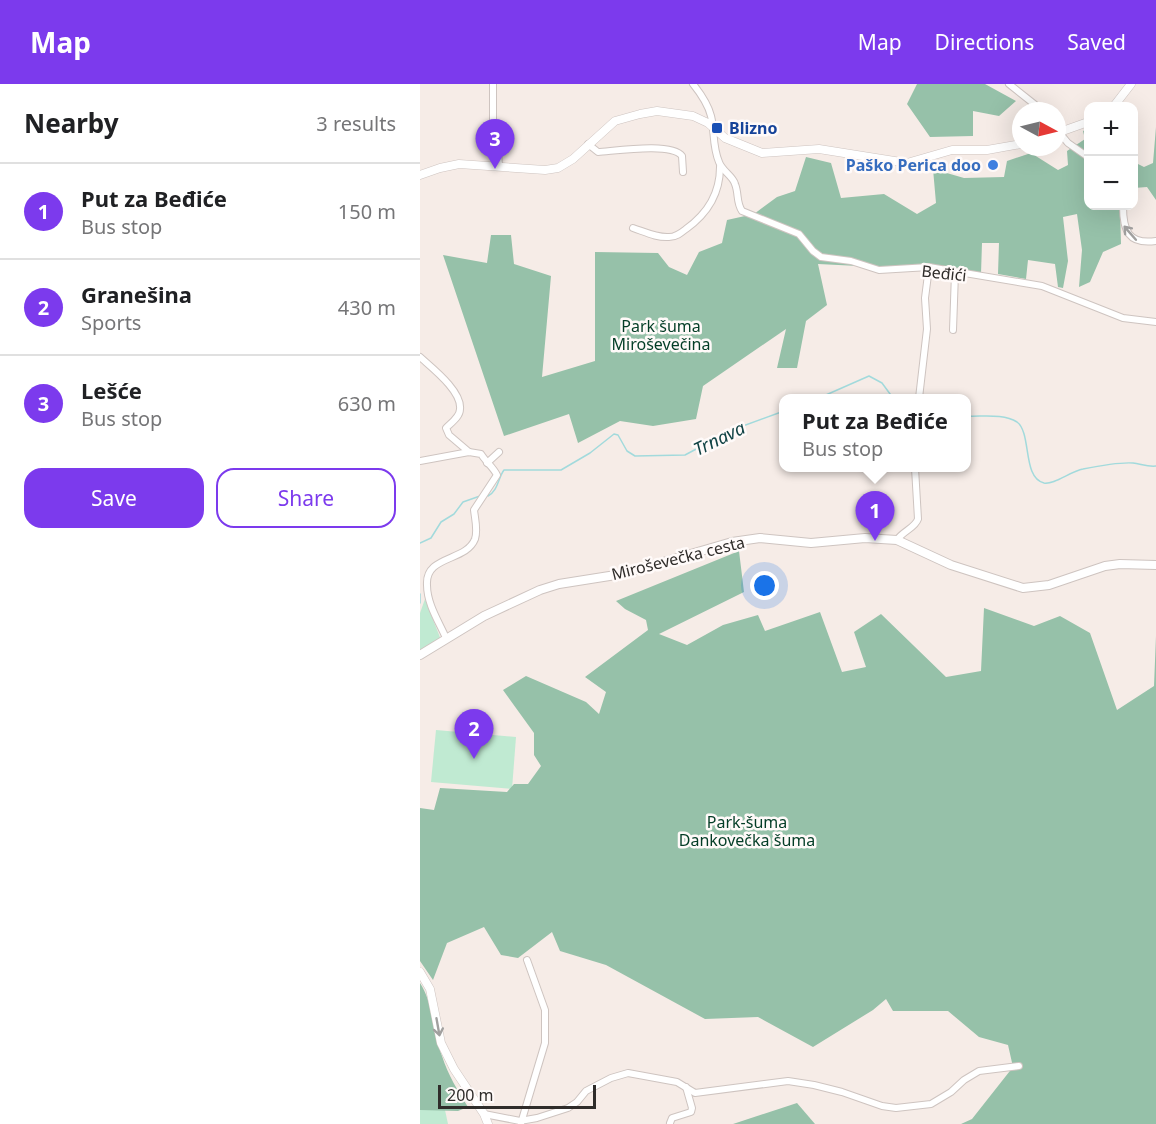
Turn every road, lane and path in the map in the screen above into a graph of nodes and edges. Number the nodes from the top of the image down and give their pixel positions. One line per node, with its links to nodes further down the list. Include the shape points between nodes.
1 (493, 84): 15 (street, via 493,130)
2 (693, 84): 8 (street, via 704,99)
3 (1009, 84): 5 (street)
4 (1131, 84): 6 (street)
5 (1032, 102)
6 (1117, 102)
7 (1084, 124): 9 (street)
8 (712, 126): 11 (street, via 693,116 650,111 615,121); 12 (street, via 725,138 762,153 825,149 907,163 952,150); 14 (street)
9 (1066, 129)
10 (1066, 141): 13 (street)
11 (588, 144): 15 (street, via 558,168); 16 (street, via 598,152 674,150 682,156)
12 (1012, 146)
13 (1088, 156)
14 (720, 166): 19 (street, via 720,178 706,210 677,236); 21 (street, Beđići, via 735,183 742,211 800,234 821,257 879,270)
15 (499, 167): 17 (street, via 459,164)
16 (683, 172)
17 (420, 175)
18 (1123, 210): 20 (street, one-way to 18, via 1139,242 1130,237 1123,224)
19 (633, 228)
20 (1156, 241)
21 (929, 267): 22 (street, Beđići); 26 (street)
22 (955, 273): 23 (street, Beđići, via 1042,286 1123,318); 24 (street)
23 (1156, 322)
24 (954, 330)
25 (420, 357): 27 (street, via 441,375 458,398 458,416 446,428)
26 (920, 394)
27 (469, 452): 29 (street); 30 (street, via 481,454)
28 (499, 452): 30 (street)
29 (420, 461)
30 (487, 463): 34 (street, via 497,475 474,510 475,540 433,566 428,574 432,608)
31 (915, 472): 32 (street, via 917,523)
32 (897, 540): 33 (main road, Miroševečka cesta, via 951,565 1023,588 1050,585 1105,566); 34 (main road, Miroševečka cesta, via 865,538 811,543 760,538 732,542 622,574 540,590)
33 (1156, 565)
34 (446, 639): 35 (main road, Miroševečka cesta)
35 (420, 655)
36 (527, 960): 42 (street, via 545,1010 545,1043)
37 (420, 972): 40 (street, one-way to 40, via 430,989 441,1043)
38 (1018, 1066): 39 (street, via 979,1071 931,1104 896,1108 833,1089 788,1081 695,1093)
39 (686, 1088): 42 (street, via 677,1082 627,1073 586,1091 568,1108); 43 (street, via 691,1112 672,1118)
40 (484, 1114): 41 (street); 44 (street)
41 (504, 1118): 42 (street); 45 (street)
42 (521, 1122)
43 (670, 1123)
44 (488, 1124)
45 (499, 1124)

